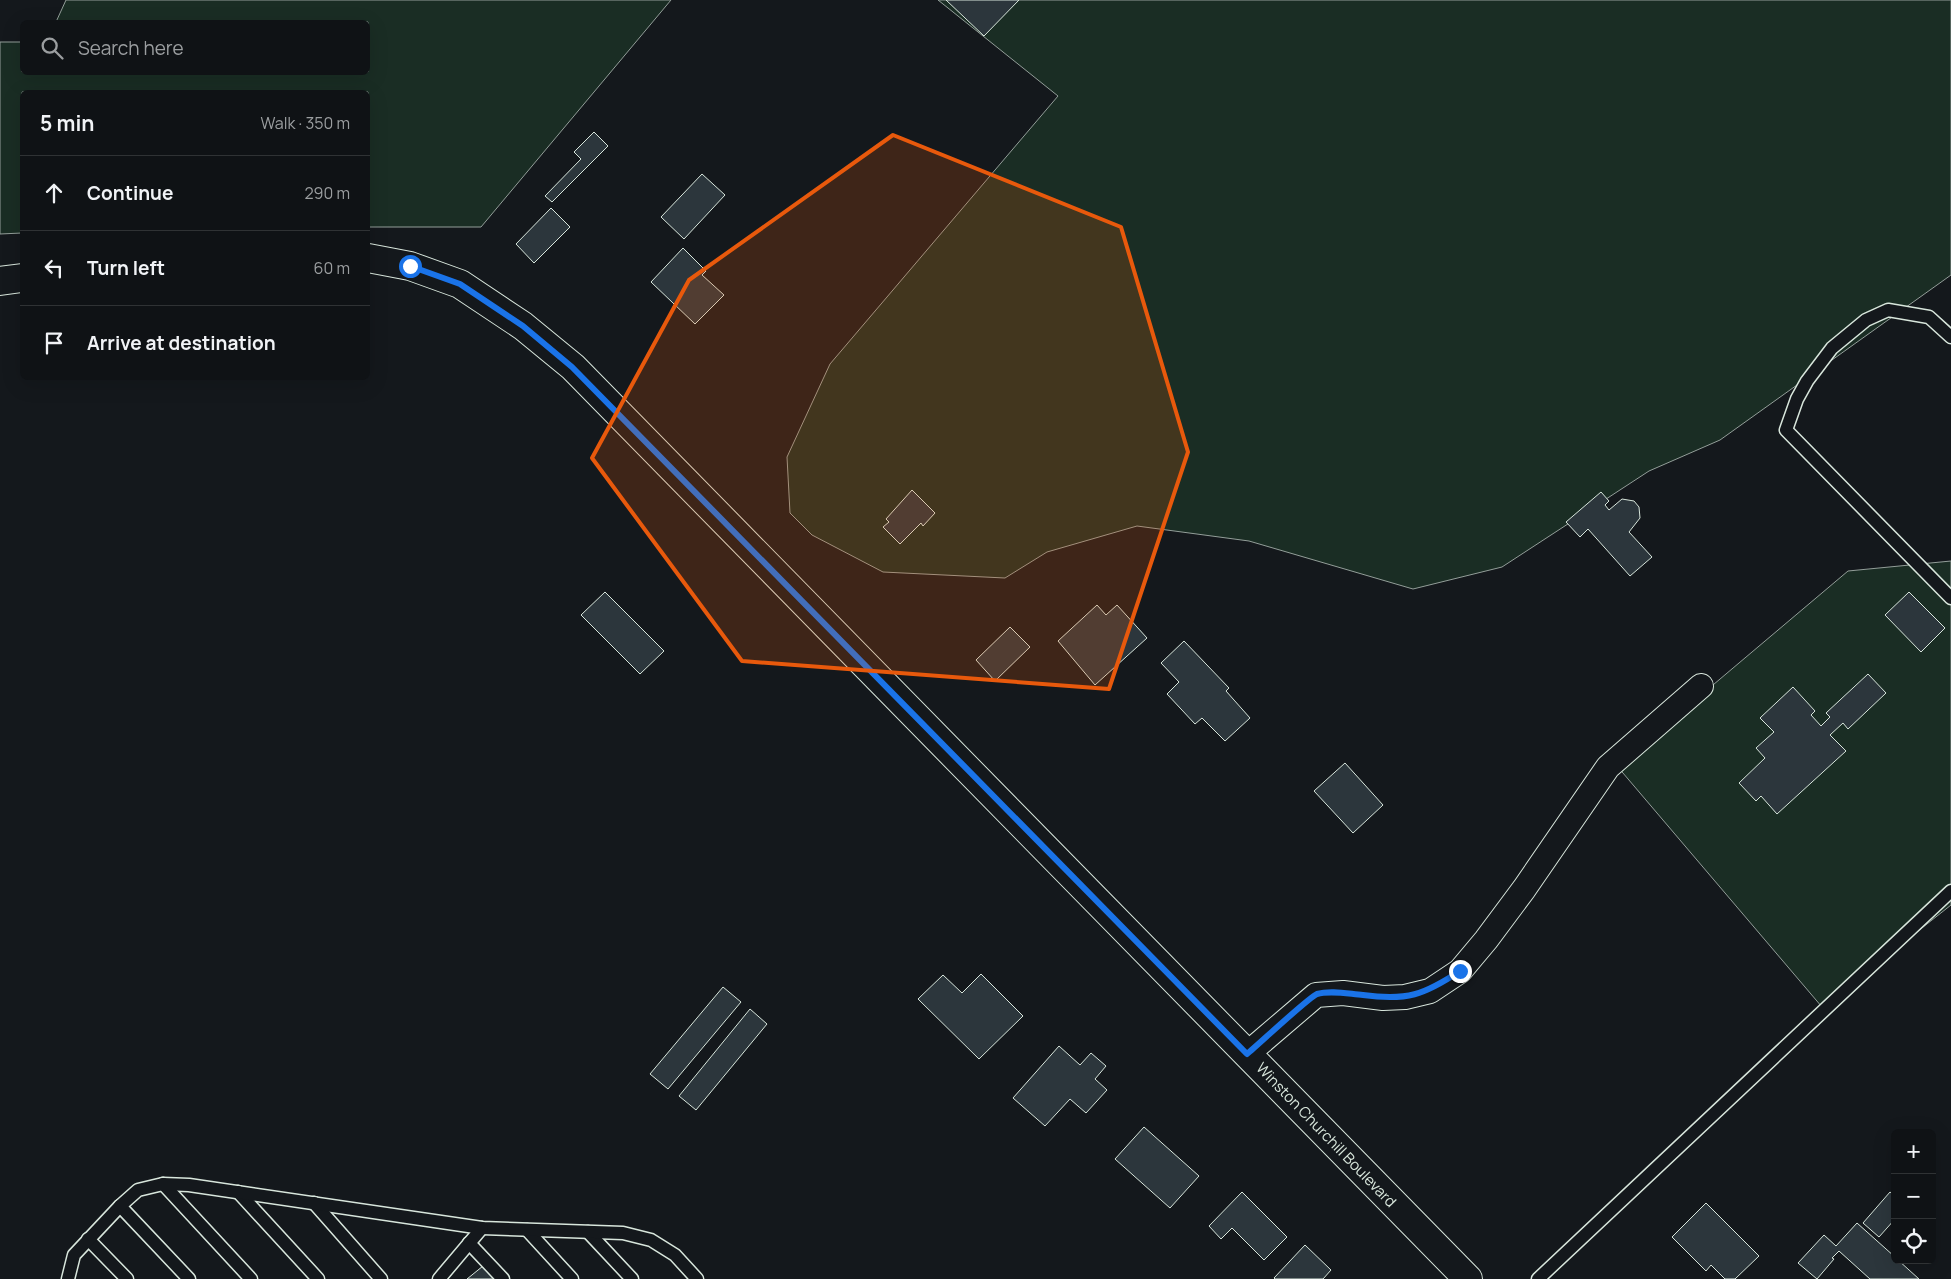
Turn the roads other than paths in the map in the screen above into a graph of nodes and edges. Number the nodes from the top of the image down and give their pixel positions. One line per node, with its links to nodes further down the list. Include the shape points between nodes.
1 (370, 258): 8 (main road, Winston Churchill Boulevard, via 410,266 460,284 523,326 572,367)
2 (20, 278): 3 (main road)
3 (0, 281)
4 (1951, 337): 5 (lane, via 1929,316 1888,310 1866,320 1832,348 1807,381 1786,430)
5 (1951, 598)
6 (1701, 686): 8 (street, via 1608,767 1524,889 1460,971 1430,990 1405,997 1316,994)
7 (1951, 891): 30 (lane)
8 (1247, 1054): 29 (main road, Winston Churchill Boulevard)
9 (163, 1184): 10 (lane); 12 (lane, via 138,1190); 21 (lane)
10 (238, 1192): 11 (lane); 22 (lane)
11 (314, 1204): 13 (lane); 23 (lane)
12 (120, 1206): 16 (lane); 20 (lane)
13 (482, 1228): 14 (lane); 17 (lane)
14 (527, 1230): 15 (lane); 26 (lane)
15 (588, 1232): 27 (lane); 28 (lane, via 623,1233 651,1240 675,1255)
16 (88, 1239): 18 (lane, via 74,1256); 19 (lane)
17 (469, 1243): 24 (lane); 25 (lane)
18 (68, 1279)
19 (127, 1279)
20 (189, 1279)
21 (251, 1279)
22 (318, 1279)
23 (381, 1279)
24 (440, 1279)
25 (503, 1279)
26 (572, 1279)
27 (632, 1279)
28 (697, 1279)
29 (1468, 1279)
30 (1538, 1279)

